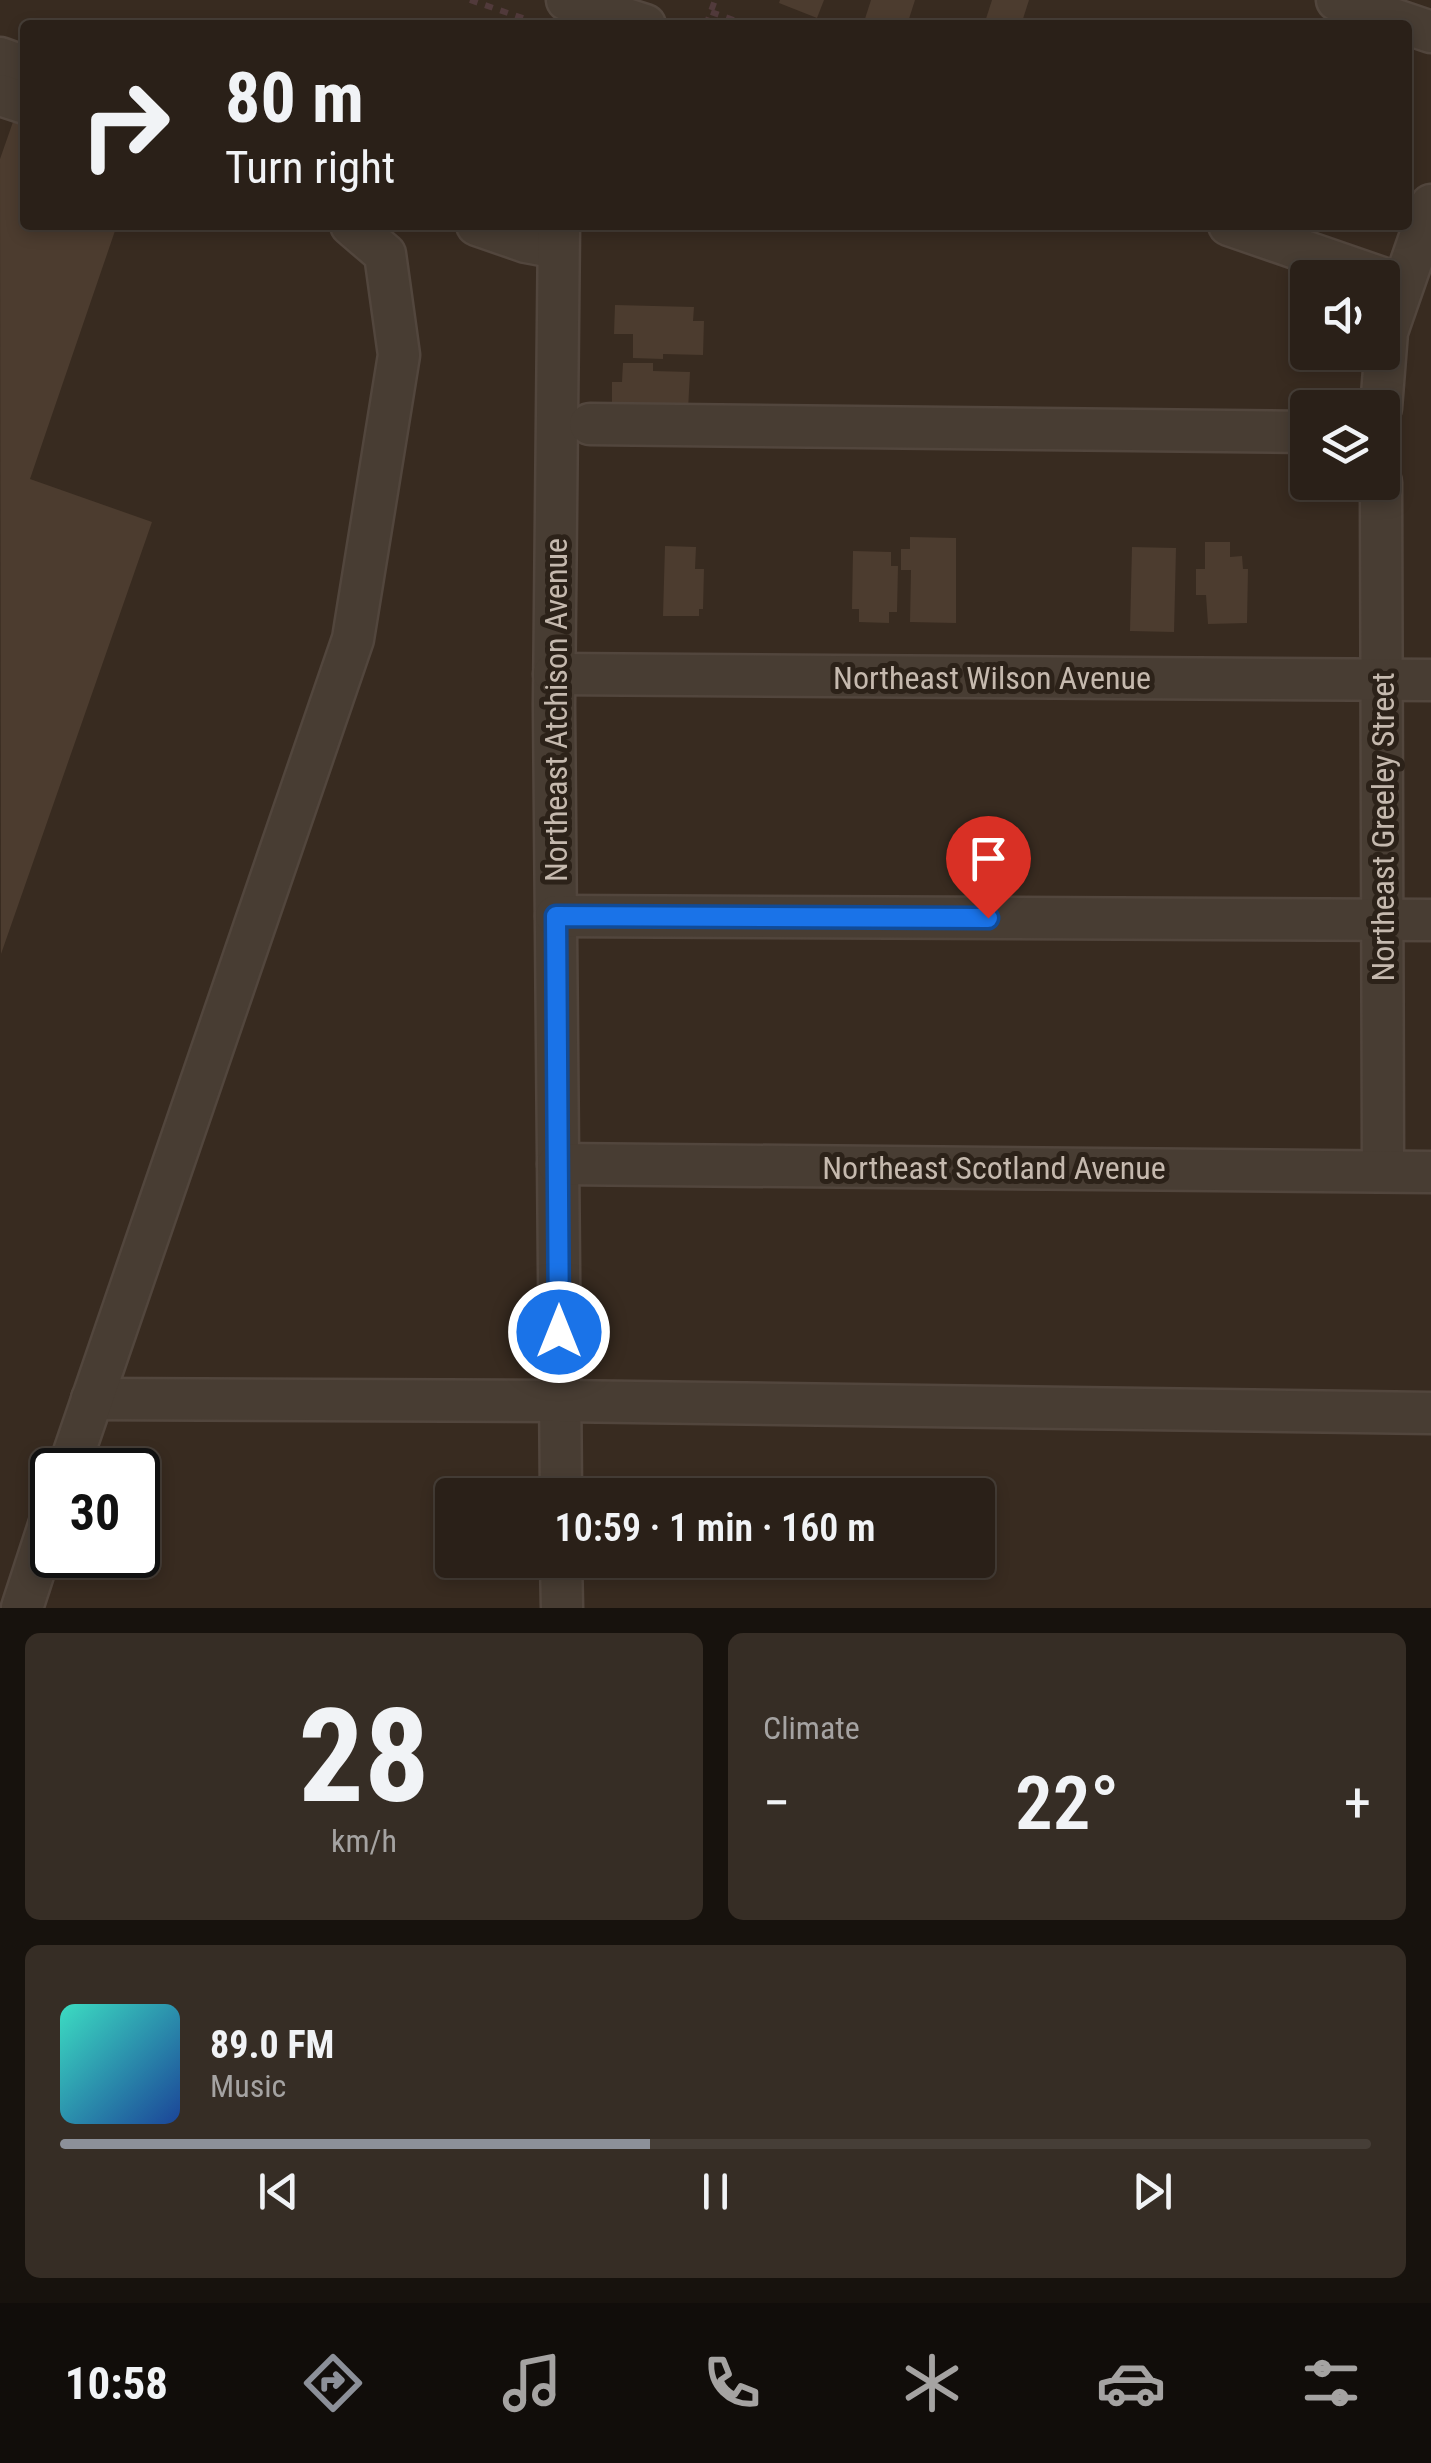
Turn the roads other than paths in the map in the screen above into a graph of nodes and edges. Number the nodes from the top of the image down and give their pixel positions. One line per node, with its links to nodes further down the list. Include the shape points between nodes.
1 (567, 0): 3 (street)
2 (1337, 0): 4 (street)
3 (633, 17)
4 (1396, 20)
5 (1431, 205): 11 (street)
6 (357, 230): 24 (street, via 385,254 399,354 352,638)
7 (491, 230): 9 (street, via 526,242)
8 (1243, 230): 10 (street)
9 (559, 236): 15 (street, Northeast Atchison Avenue)
10 (1331, 260)
11 (1400, 262)
12 (590, 424): 13 (street)
13 (1290, 432)
14 (1382, 500): 16 (street, Northeast Greeley Street)
15 (554, 674): 16 (street, Northeast Wilson Avenue); 18 (street, Northeast Atchison Avenue)
16 (1382, 680): 17 (street, Northeast Wilson Avenue); 19 (street, Northeast Greeley Street)
17 (1431, 680)
18 (556, 916): 19 (street); 21 (street, Northeast Atchison Avenue)
19 (1383, 920): 20 (street); 22 (street, Northeast Greeley Street)
20 (1431, 920)
21 (558, 1164): 22 (street, Northeast Scotland Avenue); 25 (street, Northeast Atchison Avenue)
22 (1384, 1171): 23 (street, Northeast Scotland Avenue)
23 (1431, 1172)
24 (92, 1399): 25 (street); 27 (street)
25 (560, 1401): 26 (street); 28 (street, Northeast Atchison Avenue)
26 (1431, 1413)
27 (75, 1448)
28 (560, 1478)
29 (32, 1578): 31 (street)
30 (561, 1578): 32 (street)
31 (22, 1608)
32 (562, 1608)

